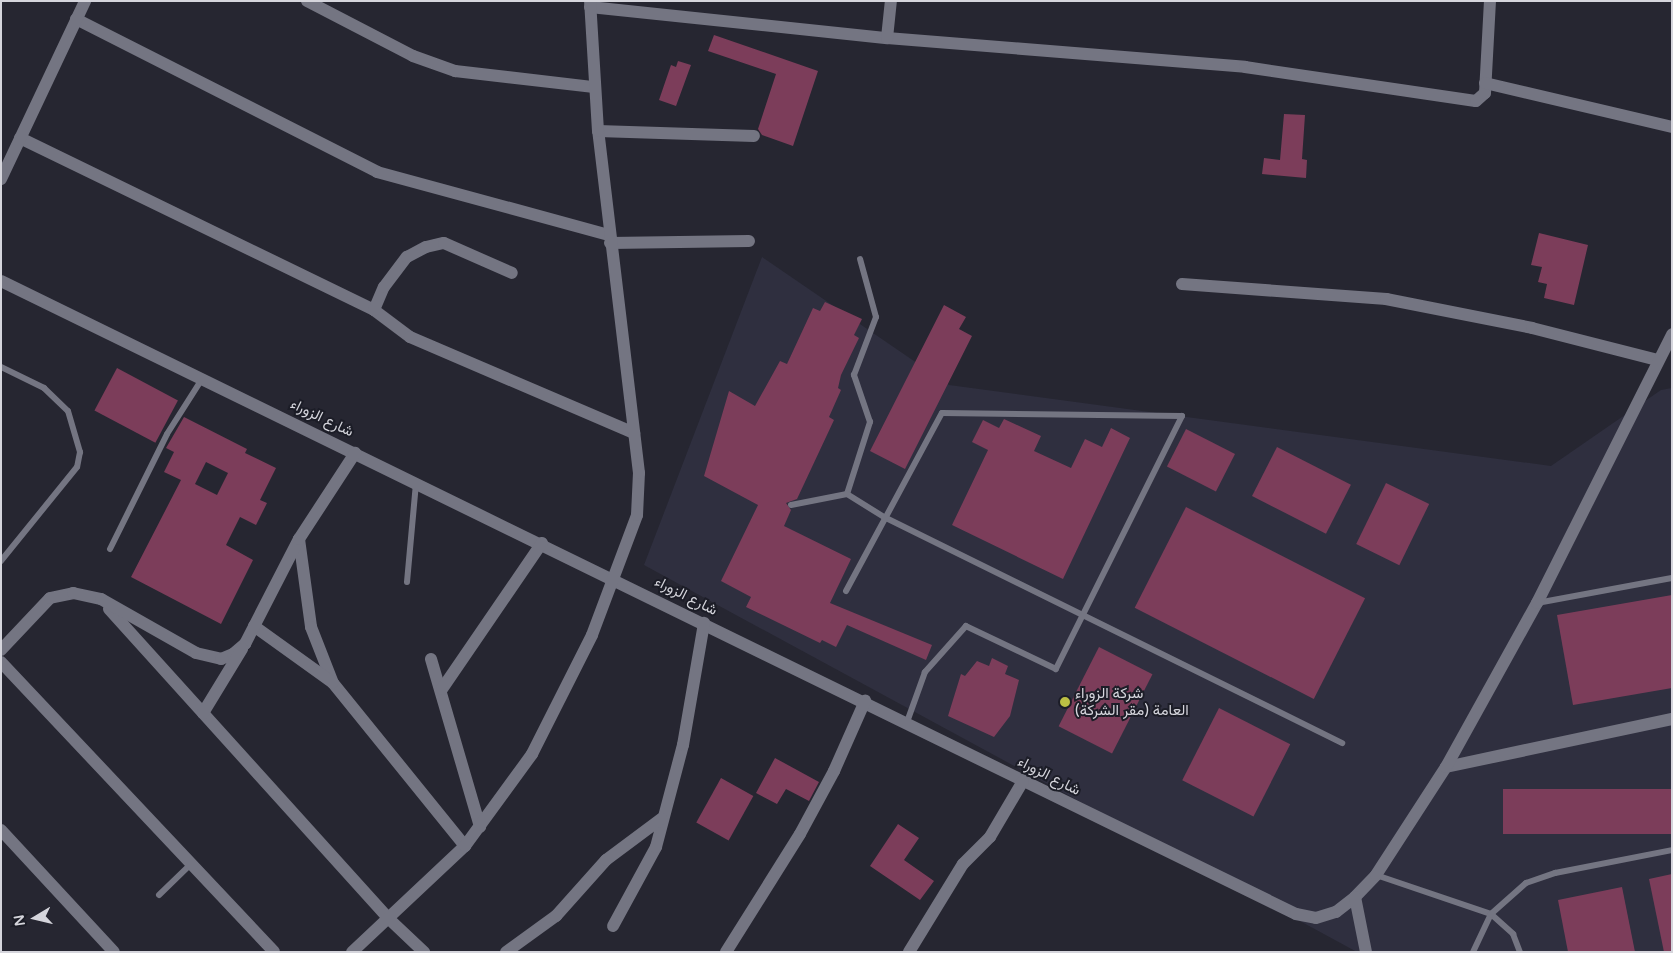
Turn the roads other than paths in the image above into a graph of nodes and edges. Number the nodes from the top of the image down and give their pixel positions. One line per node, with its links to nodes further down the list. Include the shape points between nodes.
1 (85, 1): 6 (street)
2 (307, 1): 9 (street, via 413,56 455,71)
3 (891, 1): 7 (street)
4 (1490, 1): 8 (street)
5 (590, 4): 7 (street); 9 (street)
6 (76, 19): 13 (street); 15 (street, via 377,172)
7 (887, 38): 8 (street, via 1245,67 1476,101 1485,93)
8 (1485, 83): 10 (street)
9 (594, 87): 11 (street)
10 (1672, 127)
11 (598, 131): 12 (street); 15 (street)
12 (754, 136)
13 (20, 138): 14 (street); 21 (street)
14 (1, 179)
15 (610, 239): 16 (street); 26 (street)
16 (749, 241)
17 (860, 260): 29 (lane, via 876,317 854,375 870,422)
18 (512, 273): 21 (street, via 444,243 426,247 407,257 384,287)
19 (1, 281): 25 (street, شارع الزوراء)
20 (1182, 284): 23 (street, via 1386,299 1532,328)
21 (374, 310): 26 (street, via 410,337)
22 (1672, 334): 23 (street, شارع الزوراء)
23 (1658, 360): 41 (street, شارع الزوراء)
24 (1, 366): 35 (lane, via 44,388 68,411 80,452 77,467)
25 (202, 378): 27 (street, شارع الزوراء); 34 (lane, via 167,434)
26 (634, 433): 36 (street, via 639,473 637,515)
27 (355, 452): 28 (street, شارع الزوراء); 32 (street)
28 (417, 482): 33 (street, شارع الزوراء); 38 (lane)
29 (847, 494): 30 (lane); 31 (lane)
30 (791, 505)
31 (884, 517): 39 (lane); 42 (lane); 42 (lane, via 942,413 1182,416)
32 (299, 539): 44 (street); 49 (street, via 311,627)
33 (542, 543): 36 (street, شارع الزوراء); 50 (street)
34 (110, 549)
35 (1, 561)
36 (614, 578): 43 (street, شارع الزوراء); 59 (street, via 592,635 532,754)
37 (1672, 578): 41 (lane)
38 (407, 582)
39 (846, 591)
40 (100, 599): 45 (street, via 208,657 221,659); 46 (street, via 74,593 50,598); 52 (street)
41 (1537, 603): 56 (street, شارع الزوراء)
42 (1082, 614): 54 (lane, via 1056,669 966,626 925,672); 55 (lane)
43 (704, 623): 51 (street, شارع الزوراء); 58 (street, via 683,745)
44 (254, 626): 45 (street); 49 (street)
45 (245, 644): 52 (street)
46 (1, 650)
47 (431, 659): 50 (street)
48 (1, 662): 63 (street)
49 (333, 682): 61 (street)
50 (442, 689): 59 (street)
51 (865, 701): 54 (street, شارع الزوراء); 70 (street, via 834,772)
52 (203, 713): 68 (street)
53 (1672, 719): 56 (street)
54 (906, 722): 57 (street, شارع الزوراء)
55 (1342, 743)
56 (1446, 767): 64 (street, شارع الزوراء)
57 (1023, 781): 66 (street, شارع الزوراء, via 1296,914 1316,918 1336,912); 76 (street, via 990,837 963,864)
58 (661, 819): 69 (street, via 656,847); 75 (street, via 606,860 556,916)
59 (480, 827): 61 (street)
60 (1, 830): 71 (street)
61 (465, 846): 68 (street)
62 (1672, 850): 67 (lane, via 1540,877 1513,892)
63 (191, 864): 65 (lane); 72 (street)
64 (1376, 876): 66 (street, شارع الزوراء); 67 (lane)
65 (159, 895)
66 (1355, 897): 77 (street)
67 (1491, 914): 78 (lane); 79 (lane, via 1512,934)
68 (388, 918): 73 (street); 74 (street)
69 (613, 926)
70 (729, 951)
71 (114, 952)
72 (274, 952)
73 (352, 952)
74 (424, 952)
75 (506, 952)
76 (908, 952)
77 (1366, 952)
78 (1473, 952)
79 (1520, 952)

